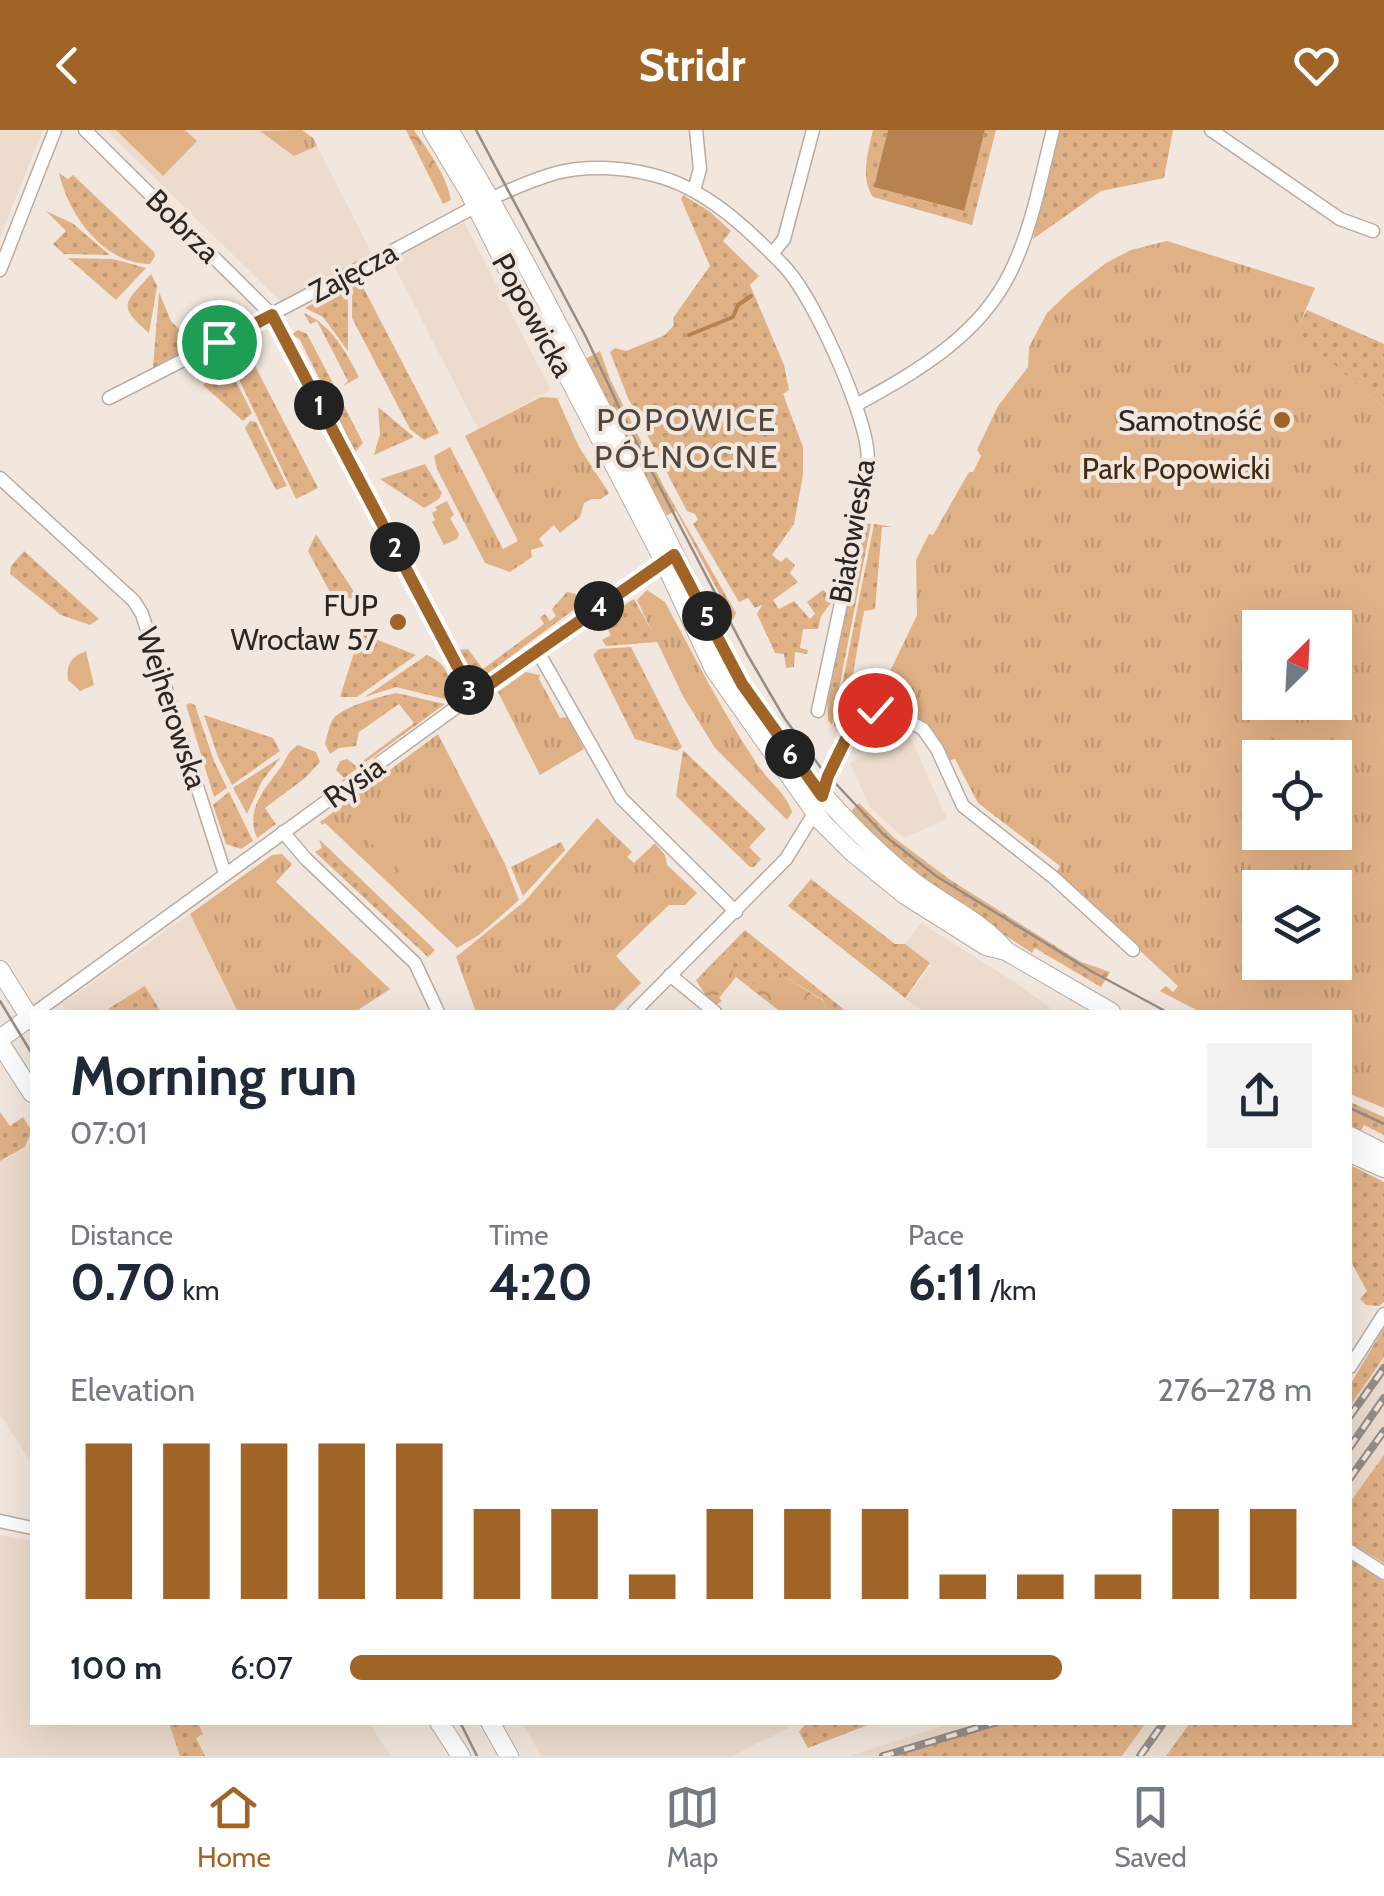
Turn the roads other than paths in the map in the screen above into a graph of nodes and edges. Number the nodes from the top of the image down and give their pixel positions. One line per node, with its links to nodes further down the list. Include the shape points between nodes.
1 (55, 130): 13 (street)
2 (84, 130): 14 (street, Bobrza)
3 (432, 130): 10 (street, Popowicka)
4 (449, 130): 10 (street, Popowicka)
5 (696, 130): 9 (street, via 700,169)
6 (813, 130): 12 (street, via 784,239)
7 (1053, 130): 16 (street, via 1023,242 996,297 941,353)
8 (1212, 130): 11 (street, via 1340,219)
9 (694, 190): 10 (street, Zajęcza, via 635,171 577,169); 12 (street, Białowieska)
10 (483, 205): 14 (street, Zajęcza); 18 (street, Popowicka)
11 (1373, 231)
12 (772, 254): 16 (street, Białowieska, via 804,290)
13 (0, 270)
14 (272, 315): 15 (street, Zajęcza); 20 (street, Bobrza)
15 (109, 398)
16 (856, 405): 21 (street, Białowieska, via 868,449 866,486)
17 (0, 478): 24 (street, Wejherowska, via 142,614)
18 (669, 558): 19 (street, Rysia); 22 (street, Popowicka)
19 (538, 650): 20 (street, Rysia); 25 (street, via 621,798)
20 (473, 696): 23 (street, Rysia)
21 (818, 711)
22 (818, 804): 25 (street, via 786,858); 26 (street, via 862,706 904,719 936,749 963,806); 33 (street, Popowicka, via 1006,951)
23 (284, 832): 24 (street, Rysia); 30 (street, via 415,963)
24 (225, 874): 29 (street, Rysia)
25 (736, 912): 28 (street)
26 (1133, 950)
27 (0, 970): 34 (street)
28 (670, 975): 31 (street); 32 (street)
29 (42, 1010)
30 (437, 1010)
31 (636, 1010)
32 (713, 1010)
33 (1109, 1010)
34 (30, 1013)
35 (30, 1019): 36 (street)
36 (0, 1041): 37 (street)
37 (30, 1090)
38 (1352, 1137): 39 (street)
39 (1384, 1153)
40 (1352, 1154): 41 (street)
41 (1384, 1168)
42 (1384, 1314): 43 (street)
43 (1352, 1364)
44 (0, 1521): 45 (street)
45 (30, 1528)
46 (1352, 1553): 47 (street)
47 (1384, 1573)
48 (442, 1725): 50 (street)
49 (492, 1725): 51 (street)
50 (460, 1756)
51 (509, 1756)

